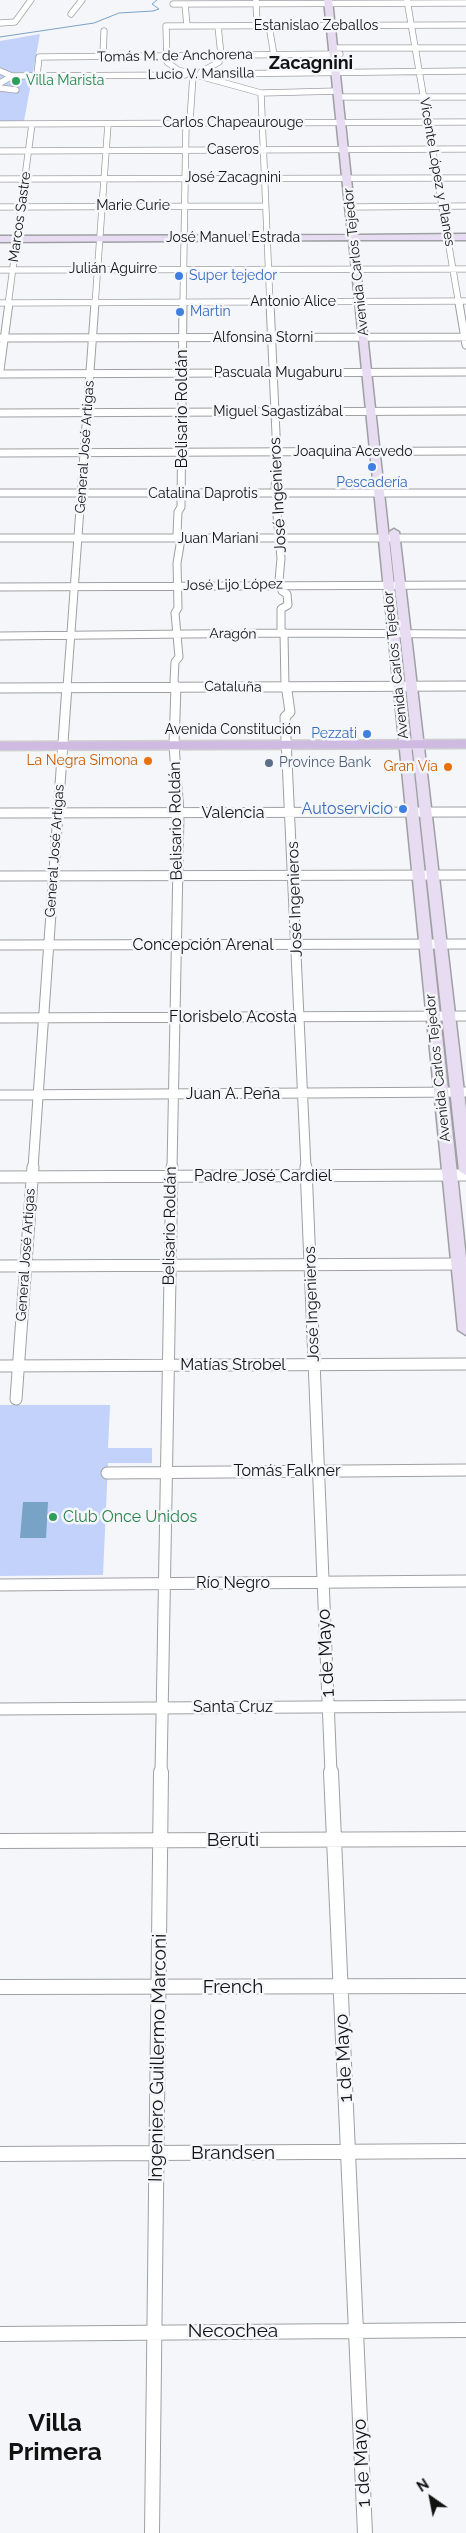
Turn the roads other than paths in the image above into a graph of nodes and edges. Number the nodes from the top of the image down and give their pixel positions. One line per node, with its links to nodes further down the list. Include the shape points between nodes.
1 (31, 0): 10 (street, via 15,22)
2 (82, 0): 9 (street)
3 (256, 2): 4 (street); 8 (street); 14 (street)
4 (331, 2): 5 (street); 16 (main road, Avenida Carlos Tejedor)
5 (408, 2): 6 (street); 17 (street, Vicente López y Planes)
6 (466, 3)
7 (173, 4): 8 (street)
8 (186, 4): 12 (street)
9 (71, 14)
10 (0, 23)
11 (466, 25): 17 (street, Estanislao Zeballos)
12 (187, 26): 13 (street, Estanislao Zeballos); 25 (street, Estanislao Zeballos, via 166,26)
13 (218, 26): 14 (street, Estanislao Zeballos); 22 (street)
14 (257, 26): 15 (street, Estanislao Zeballos)
15 (269, 26): 16 (street, Estanislao Zeballos); 23 (street)
16 (334, 26): 17 (street, Estanislao Zeballos); 21 (main road, Avenida Carlos Tejedor)
17 (412, 26): 19 (street, Vicente López y Planes)
18 (104, 32): 24 (street)
19 (415, 48): 20 (street, Tomás M. de Anchorena); 21 (street, Tomás M. de Anchorena); 27 (street, Vicente López y Planes)
20 (466, 48)
21 (337, 51): 23 (street, Tomás M. de Anchorena); 29 (main road, Avenida Carlos Tejedor)
22 (221, 55): 23 (street, Tomás M. de Anchorena); 25 (street, Tomás M. de Anchorena); 31 (street, via 215,66)
23 (274, 55)
24 (103, 56): 25 (street, Tomás M. de Anchorena); 30 (street, Tomás M. de Anchorena, via 39,57)
25 (166, 56): 31 (street, via 173,68)
26 (0, 71): 32 (street)
27 (419, 71): 28 (street, Lucio V. Mansilla); 29 (street, Lucio V. Mansilla); 38 (street, Vicente López y Planes)
28 (466, 71)
29 (339, 72): 31 (street, Lucio V. Mansilla); 37 (main road, Avenida Carlos Tejedor)
30 (37, 75): 31 (street, Lucio V. Mansilla); 32 (street, Lucio V. Mansilla)
31 (193, 75): 36 (street); 40 (street, Belisario Roldán, via 190,121)
32 (12, 76): 33 (street)
33 (0, 83)
34 (0, 88): 35 (street)
35 (16, 90)
36 (260, 93): 37 (street); 41 (street, José Ingenieros)
37 (340, 95): 38 (street); 44 (main road, Avenida Carlos Tejedor)
38 (424, 97): 39 (street); 42 (street, Vicente López y Planes)
39 (466, 97)
40 (187, 122): 41 (street, Carlos Chapeaurouge); 47 (street, Carlos Chapeaurouge); 50 (street, Belisario Roldán)
41 (262, 122): 44 (street, Carlos Chapeaurouge); 51 (street, José Ingenieros)
42 (428, 122): 43 (street, Carlos Chapeaurouge); 44 (street, Carlos Chapeaurouge); 53 (street, Vicente López y Planes)
43 (466, 122)
44 (344, 123): 52 (main road, Avenida Carlos Tejedor)
45 (0, 124): 46 (street, Carlos Chapeaurouge)
46 (32, 124): 47 (street, Carlos Chapeaurouge); 48 (street, Marcos Sastre)
47 (108, 124): 49 (street, General José Artigas)
48 (29, 150): 49 (street, Caseros); 55 (street, Caseros); 62 (street, Marcos Sastre)
49 (106, 150): 50 (street, Caseros); 63 (street, General José Artigas)
50 (185, 150): 51 (street, Caseros); 56 (street, Belisario Roldán)
51 (263, 150): 52 (street, Caseros); 57 (street, José Ingenieros)
52 (347, 150): 53 (street, Caseros); 58 (main road, Avenida Carlos Tejedor)
53 (433, 150): 54 (street, Caseros); 59 (street, Vicente López y Planes)
54 (466, 150)
55 (0, 151)
56 (185, 178): 57 (street, José Zacagnini); 63 (street, José Zacagnini); 64 (street, Belisario Roldán)
57 (264, 178): 58 (street, José Zacagnini); 65 (street, José Ingenieros)
58 (351, 178): 59 (street, José Zacagnini); 71 (main road, Avenida Carlos Tejedor)
59 (438, 178): 60 (street, José Zacagnini); 66 (street, Vicente López y Planes)
60 (466, 178)
61 (0, 179): 62 (street, José Zacagnini)
62 (25, 179): 63 (street, José Zacagnini); 69 (street, Marcos Sastre)
63 (104, 179): 70 (street, General José Artigas)
64 (185, 206): 65 (street, Marie Curie); 70 (street, Marie Curie); 72 (street, Belisario Roldán)
65 (265, 206): 75 (street, José Ingenieros)
66 (442, 206): 67 (street); 71 (street); 77 (street, Vicente López y Planes)
67 (466, 206)
68 (0, 207): 69 (street, Marie Curie)
69 (21, 207): 70 (street, Marie Curie); 79 (street, Marcos Sastre)
70 (102, 207): 74 (street, General José Artigas)
71 (354, 207): 76 (main road, Avenida Carlos Tejedor)
72 (184, 237): 74 (main road, José Manuel Estrada); 75 (main road, José Manuel Estrada); 80 (street, Belisario Roldán)
73 (466, 237): 77 (main road, José Manuel Estrada)
74 (100, 238): 79 (main road, José Manuel Estrada); 87 (street, General José Artigas)
75 (267, 238): 76 (main road, José Manuel Estrada); 81 (street, José Ingenieros)
76 (357, 238): 77 (main road, José Manuel Estrada); 82 (main road, Avenida Carlos Tejedor)
77 (448, 238): 83 (street, Vicente López y Planes)
78 (0, 239): 79 (main road, José Manuel Estrada)
79 (17, 239): 86 (street, Marcos Sastre)
80 (185, 269): 81 (street, Julián Aguirre); 87 (street, Julián Aguirre); 95 (street, Belisario Roldán)
81 (268, 269): 82 (street, Julián Aguirre); 90 (street, José Ingenieros)
82 (360, 269): 83 (street, Julián Aguirre); 91 (main road, Avenida Carlos Tejedor)
83 (453, 269): 84 (street, Julián Aguirre); 88 (street, Vicente López y Planes)
84 (466, 269)
85 (0, 270): 86 (street, Julián Aguirre)
86 (13, 270): 87 (street, Julián Aguirre); 93 (street, Marcos Sastre)
87 (98, 270): 94 (street, General José Artigas)
88 (459, 301): 89 (street, Antonio Alice); 91 (street, Antonio Alice); 97 (street, Vicente López y Planes)
89 (466, 301)
90 (269, 302): 91 (street, Antonio Alice); 95 (street, Antonio Alice); 100 (street, José Ingenieros)
91 (364, 302): 101 (main road, Avenida Carlos Tejedor)
92 (0, 303): 93 (street, Antonio Alice)
93 (9, 303): 94 (street, Antonio Alice); 98 (street, Marcos Sastre)
94 (95, 303): 95 (street, Antonio Alice); 99 (street, General José Artigas)
95 (183, 303): 96 (street, Belisario Roldán)
96 (182, 337): 99 (street, Alfonsina Storni); 100 (street, Alfonsina Storni); 109 (street, Belisario Roldán)
97 (465, 337): 101 (street, Alfonsina Storni); 102 (street, Vicente López y Planes)
98 (2, 338): 99 (street, Alfonsina Storni); 103 (street, Marcos Sastre)
99 (93, 338): 108 (street, General José Artigas)
100 (271, 338): 101 (street, Alfonsina Storni); 105 (street, José Ingenieros)
101 (368, 338): 106 (main road, Avenida Carlos Tejedor)
102 (466, 345)
103 (0, 370)
104 (466, 372): 106 (street, Pascuala Mugaburu)
105 (273, 373): 106 (street, Pascuala Mugaburu); 109 (street, Pascuala Mugaburu); 112 (street, José Ingenieros)
106 (372, 373): 113 (main road, Avenida Carlos Tejedor)
107 (0, 374): 108 (street, Pascuala Mugaburu)
108 (90, 374): 109 (street, Pascuala Mugaburu); 110 (street, General José Artigas)
109 (183, 374): 111 (street, Belisario Roldán)
110 (87, 412): 111 (street, Miguel Sagastizábal); 115 (street, Miguel Sagastizábal); 118 (street, General José Artigas)
111 (181, 412): 112 (street, Miguel Sagastizábal); 116 (street, Belisario Roldán)
112 (274, 412): 113 (street, Miguel Sagastizábal); 119 (street, José Ingenieros)
113 (376, 412): 114 (street, Miguel Sagastizábal); 120 (main road, Avenida Carlos Tejedor)
114 (466, 412)
115 (0, 413)
116 (182, 451): 118 (street, Joaquina Acevedo); 119 (street, Joaquina Acevedo); 122 (street, Belisario Roldán)
117 (466, 451): 120 (street, Joaquina Acevedo)
118 (84, 452): 121 (street, Joaquina Acevedo); 127 (street, General José Artigas)
119 (276, 452): 120 (street, Joaquina Acevedo); 125 (street, José Ingenieros, via 275,490)
120 (380, 452): 126 (main road, Avenida Carlos Tejedor)
121 (0, 453)
122 (181, 493): 125 (street, Catalina Daprotis); 127 (street, Catalina Daprotis); 132 (street, Belisario Roldán, via 177,534)
123 (466, 493): 126 (street, Catalina Daprotis)
124 (0, 494): 127 (street, Catalina Daprotis)
125 (278, 494): 126 (street, Catalina Daprotis); 133 (street, José Ingenieros)
126 (385, 494): 130 (main road, Avenida Carlos Tejedor)
127 (81, 495): 129 (street, General José Artigas)
128 (0, 538): 129 (street, Juan Mariani)
129 (78, 538): 132 (street, Juan Mariani); 140 (street, General José Artigas)
130 (389, 538): 131 (street, Juan Mariani); 133 (street, Juan Mariani); 134 (main road, Avenida Carlos Tejedor); 135 (main road, Avenida Carlos Tejedor)
131 (466, 538)
132 (180, 539): 133 (street, Juan Mariani); 137 (street, Belisario Roldán, via 180,558 176,563)
133 (279, 539): 138 (street, José Ingenieros)
134 (389, 585): 135 (street, José Lijo López); 138 (street, José Lijo López); 145 (main road, Avenida Carlos Tejedor)
135 (400, 585): 136 (street, José Lijo López); 142 (main road, Avenida Carlos Tejedor)
136 (466, 585)
137 (179, 586): 138 (street, José Lijo López); 140 (street, José Lijo López); 143 (street, Belisario Roldán, via 174,629)
138 (281, 586): 141 (street, José Ingenieros, via 287,594 288,605 281,609 281,630)
139 (0, 587): 140 (street, José Lijo López)
140 (75, 587): 147 (street, General José Artigas)
141 (284, 633): 143 (street, Aragón); 145 (street, Aragón); 149 (street, José Ingenieros)
142 (406, 633): 144 (street, Aragón); 145 (street, Aragón); 150 (main road, Avenida Carlos Tejedor)
143 (178, 634): 147 (street, Aragón); 148 (street, Belisario Roldán)
144 (466, 634)
145 (394, 635): 153 (main road, Avenida Carlos Tejedor)
146 (0, 636): 147 (street, Aragón)
147 (71, 636): 152 (street, General José Artigas)
148 (176, 686): 149 (street, Cataluña); 152 (street, Cataluña); 159 (street, Belisario Roldán)
149 (284, 686): 153 (street, Cataluña); 160 (street, José Ingenieros, via 290,712 285,717)
150 (412, 686): 151 (street, Cataluña); 153 (street, Cataluña); 158 (main road, Avenida Carlos Tejedor)
151 (466, 686)
152 (68, 687): 154 (street, Cataluña); 161 (street, General José Artigas)
153 (399, 687): 157 (main road, Avenida Carlos Tejedor)
154 (0, 688)
155 (466, 744): 158 (main road, Avenida Constitución)
156 (0, 746): 161 (main road, Avenida Constitución)
157 (404, 747): 158 (main road, Avenida Constitución); 160 (main road, Avenida Constitución); 165 (main road, Avenida Carlos Tejedor)
158 (419, 747): 162 (main road, Avenida Constitución); 166 (main road, Avenida Carlos Tejedor)
159 (175, 748): 160 (main road, Avenida Constitución); 161 (main road, Avenida Constitución); 170 (street, Belisario Roldán)
160 (288, 748): 164 (street, José Ingenieros)
161 (63, 749): 163 (main road, Avenida Constitución); 169 (street, General José Artigas)
162 (466, 750)
163 (0, 752)
164 (291, 812): 165 (street, Valencia); 170 (street, Valencia); 174 (street, José Ingenieros)
165 (411, 812): 166 (street, Valencia); 171 (main road, Avenida Carlos Tejedor)
166 (426, 812): 167 (street, Valencia); 172 (main road, Avenida Carlos Tejedor)
167 (466, 812)
168 (0, 813): 169 (street, Valencia)
169 (58, 813): 170 (street, Valencia); 177 (street, General José Artigas)
170 (179, 813): 173 (street, Belisario Roldán)
171 (418, 874): 172 (street); 174 (street); 179 (main road, Avenida Carlos Tejedor)
172 (433, 874): 175 (street); 180 (main road, Avenida Carlos Tejedor)
173 (178, 875): 174 (street); 177 (street); 183 (street, Belisario Roldán)
174 (294, 875): 178 (street, José Ingenieros)
175 (466, 875)
176 (0, 876): 177 (street)
177 (54, 876): 182 (street, General José Artigas)
178 (297, 944): 179 (street, Concepción Arenal); 183 (street, Concepción Arenal); 185 (street, José Ingenieros)
179 (425, 944): 180 (street, Concepción Arenal); 186 (main road, Avenida Carlos Tejedor)
180 (441, 944): 181 (street, Concepción Arenal); 187 (main road, Avenida Carlos Tejedor)
181 (466, 944)
182 (48, 945): 183 (street, Concepción Arenal); 184 (street, Concepción Arenal); 191 (street, General José Artigas)
183 (176, 945): 189 (street, Belisario Roldán)
184 (0, 946)
185 (300, 1016): 186 (street, Florisbelo Acosta); 189 (street, Florisbelo Acosta); 195 (street, José Ingenieros)
186 (433, 1016): 187 (street, Florisbelo Acosta); 192 (main road, Avenida Carlos Tejedor)
187 (449, 1016): 188 (street, Florisbelo Acosta); 193 (main road, Avenida Carlos Tejedor)
188 (466, 1016)
189 (175, 1017): 191 (street, Florisbelo Acosta); 194 (street, Belisario Roldán)
190 (0, 1018): 191 (street, Florisbelo Acosta)
191 (43, 1018): 197 (street, General José Artigas)
192 (441, 1093): 193 (street, Juan A. Peña); 195 (street, Juan A. Peña); 202 (main road, Avenida Carlos Tejedor)
193 (462, 1093): 198 (main road, Avenida Carlos Tejedor)
194 (173, 1094): 195 (street, Juan A. Peña); 197 (street, Juan A. Peña); 199 (street, Belisario Roldán)
195 (303, 1094): 201 (street, José Ingenieros)
196 (0, 1095): 197 (street, Juan A. Peña)
197 (37, 1095): 204 (street, General José Artigas)
198 (466, 1171)
199 (172, 1175): 201 (street, Padre José Cardiel); 204 (street, Padre José Cardiel); 205 (street, Belisario Roldán)
200 (466, 1175): 202 (street, Padre José Cardiel)
201 (307, 1176): 202 (street, Padre José Cardiel); 207 (street, José Ingenieros)
202 (450, 1176): 206 (main road, Avenida Carlos Tejedor)
203 (0, 1177): 204 (street, Padre José Cardiel)
204 (32, 1177): 209 (street, General José Artigas)
205 (170, 1264): 207 (street); 209 (street); 212 (street, Belisario Roldán)
206 (463, 1264): 207 (street); 210 (main road, Avenida Carlos Tejedor)
207 (311, 1265): 213 (street, José Ingenieros)
208 (0, 1266): 209 (street)
209 (25, 1266): 215 (street, General José Artigas)
210 (466, 1330)
211 (466, 1364): 213 (street, Matías Strobel)
212 (168, 1365): 213 (street, Matías Strobel); 215 (street, Matías Strobel); 218 (street, Belisario Roldán)
213 (315, 1365): 219 (street, José Ingenieros)
214 (0, 1366): 215 (street, Matías Strobel)
215 (18, 1366): 216 (street, General José Artigas)
216 (16, 1399)
217 (466, 1470): 219 (street, Tomás Falkner)
218 (166, 1471): 219 (street, Tomás Falkner); 220 (street, Tomás Falkner); 223 (street, Belisario Roldán)
219 (319, 1471): 222 (street, José Ingenieros)
220 (107, 1473)
221 (466, 1581): 222 (street, Río Negro)
222 (322, 1583): 223 (street, Río Negro); 225 (street, 1 de Mayo)
223 (163, 1584): 224 (street, Río Negro); 228 (street, Ingeniero Guillermo Marconi)
224 (0, 1585)
225 (328, 1706): 226 (street, Santa Cruz); 228 (street, Santa Cruz); 230 (street, 1 de Mayo)
226 (466, 1706)
227 (0, 1708): 228 (street, Santa Cruz)
228 (162, 1708): 232 (street, Ingeniero Guillermo Marconi)
229 (466, 1838): 230 (street, Beruti)
230 (334, 1839): 232 (street, Beruti); 233 (street, 1 de Mayo)
231 (0, 1840): 232 (street, Beruti)
232 (160, 1840): 236 (street, Ingeniero Guillermo Marconi)
233 (341, 1986): 234 (street, French); 236 (street, French); 239 (street, 1 de Mayo)
234 (466, 1986)
235 (0, 1987): 236 (street, French)
236 (158, 1987): 238 (street, Ingeniero Guillermo Marconi)
237 (466, 2151): 239 (street, Brandsen)
238 (156, 2153): 239 (street, Brandsen); 240 (street, Brandsen); 243 (street, Ingeniero Guillermo Marconi)
239 (348, 2153): 241 (street, 1 de Mayo)
240 (0, 2154)
241 (356, 2330): 242 (street, Necochea); 243 (street, Necochea); 246 (street, 1 de Mayo)
242 (466, 2330)
243 (154, 2332): 244 (street, Necochea); 245 (street, Ingeniero Guillermo Marconi)
244 (0, 2334)
245 (152, 2533)
246 (365, 2533)

